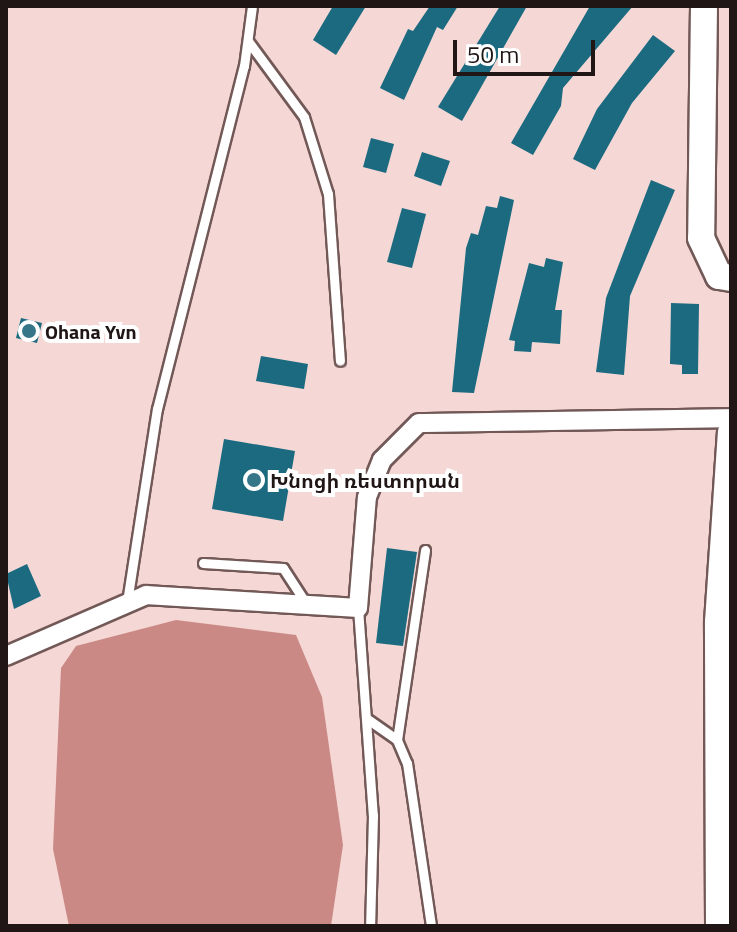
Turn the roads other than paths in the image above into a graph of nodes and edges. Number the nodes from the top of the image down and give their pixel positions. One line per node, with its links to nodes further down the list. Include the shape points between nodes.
1 (252, 6): 3 (lane)
2 (704, 6): 4 (street, via 701,238 719,276)
3 (248, 41): 5 (lane, via 304,117 328,194); 10 (lane, via 157,409)
4 (731, 278)
5 (340, 361)
6 (731, 418): 12 (street, via 419,423 382,460 367,497)
7 (731, 432): 18 (street, via 718,622)
8 (425, 550): 15 (lane)
9 (203, 563): 11 (lane, via 283,568)
10 (127, 602): 11 (street, via 146,595); 13 (street)
11 (307, 605): 12 (street)
12 (358, 608): 14 (lane)
13 (6, 656)
14 (366, 718): 15 (lane); 16 (lane, via 373,815)
15 (397, 740): 17 (lane, via 407,763)
16 (370, 926)
17 (431, 926)
18 (719, 926)

